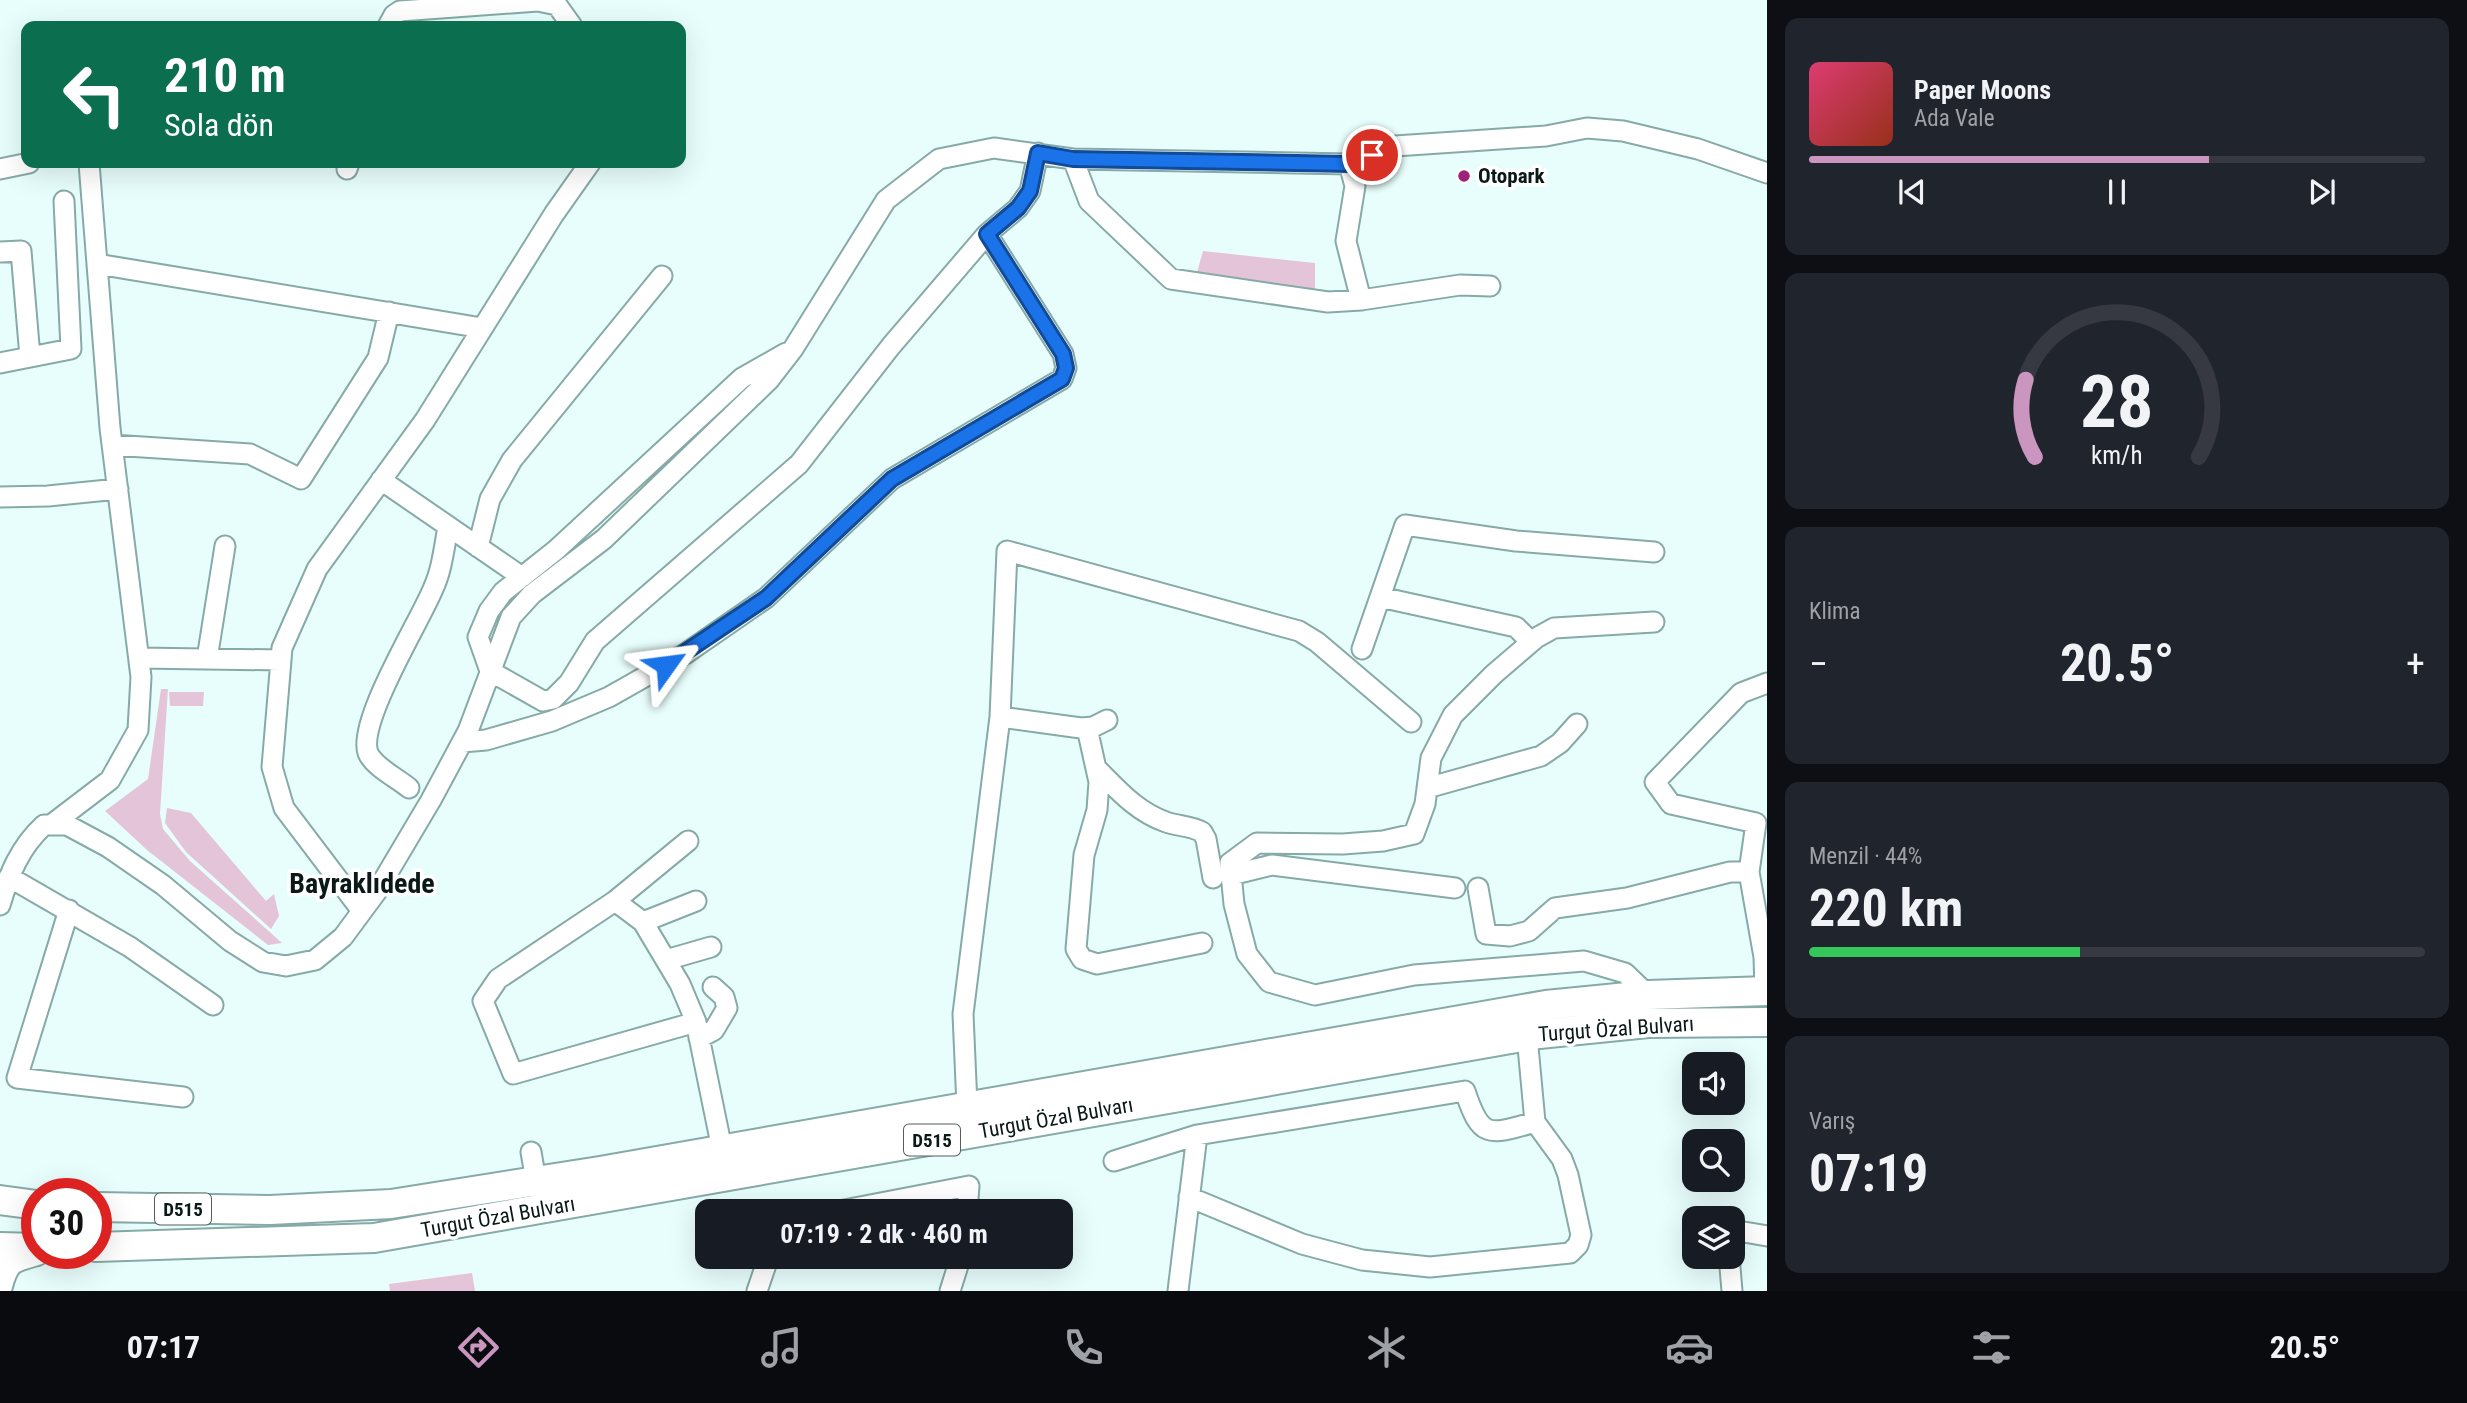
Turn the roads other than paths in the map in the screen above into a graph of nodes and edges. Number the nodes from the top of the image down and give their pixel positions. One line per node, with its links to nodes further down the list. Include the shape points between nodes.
1 (389, 21): 2 (street, via 400,11 538,1 557,5)
2 (568, 21)
3 (1038, 153): 4 (street); 12 (street, via 1030,191 1018,208); 20 (street, via 994,148 939,159 886,200)
4 (1073, 159): 5 (street); 17 (street, via 1089,201 1171,279 1328,302)
5 (1349, 164): 10 (street, via 1395,146 1546,136 1587,128 1623,131 1698,149); 17 (street, via 1355,186 1346,242)
6 (21, 165): 9 (street)
7 (89, 168): 14 (street)
8 (586, 168): 19 (street)
9 (0, 169)
10 (1767, 173)
11 (64, 201): 21 (street, via 71,349)
12 (987, 234): 39 (street, via 799,464 595,641 569,683 553,699 543,701); 46 (street, via 1063,354 1066,368 1062,379 892,479 766,598 685,654 609,697 552,721 486,740)
13 (0, 252): 21 (street, via 21,251)
14 (97, 264): 18 (street); 23 (street)
15 (662, 276): 29 (street, via 512,460 491,499)
16 (1490, 286): 17 (street, via 1460,285)
17 (1361, 300)
18 (389, 312): 19 (street); 23 (street, via 378,358 301,479 250,454)
19 (482, 328): 24 (street)
20 (793, 349): 31 (street, via 742,378); 39 (street, via 769,380 604,539 525,602 511,617)
21 (30, 357): 22 (street)
22 (0, 363)
23 (113, 445): 25 (street)
24 (381, 481): 27 (street); 38 (street, via 317,569)
25 (118, 489): 26 (street); 36 (street)
26 (0, 497)
27 (448, 527): 29 (street); 48 (street, via 439,576 388,679 367,738 373,760)
28 (225, 546): 37 (street)
29 (478, 547): 31 (street)
30 (1654, 552): 32 (street, via 1516,541 1405,525)
31 (522, 577): 39 (street, via 489,611 478,637)
32 (1380, 597): 34 (street, via 1516,627); 35 (street)
33 (1654, 622): 34 (street, via 1554,628)
34 (1531, 642): 49 (street, via 1453,715 1431,758)
35 (1362, 649)
36 (139, 658): 37 (street); 51 (street, via 138,730 110,780)
37 (207, 659): 38 (street)
38 (281, 660): 62 (street, via 272,768 284,808)
39 (489, 671): 46 (street)
40 (1767, 683): 50 (street, via 1741,693 1655,782 1671,804)
41 (1000, 718): 43 (street, via 1007,551 1299,631); 45 (street); 76 (street, via 963,1014)
42 (1107, 720): 45 (street)
43 (1410, 722)
44 (1577, 724): 49 (street, via 1541,756)
45 (1087, 728): 47 (street)
46 (462, 742): 62 (street)
47 (1097, 769): 54 (street, via 1143,811 1202,832); 64 (street, via 1097,810 1084,855 1076,948 1082,959 1097,964)
48 (409, 788)
49 (1427, 788): 54 (street, via 1415,834 1343,844 1257,843 1230,863)
50 (1761, 823): 55 (street)
51 (51, 825): 53 (street, via 44,825 29,839); 62 (street, via 67,825 108,847 263,962 286,967 315,960 343,937)
52 (688, 841): 58 (street)
53 (9, 877): 60 (street); 61 (street)
54 (1222, 877): 56 (street, via 1272,865); 70 (street, via 1247,954 1269,982 1292,989 1315,995 1414,975 1584,961 1625,973)
55 (1756, 883): 57 (street, via 1730,872 1627,898 1555,908 1539,924 1519,934 1498,936 1486,933); 66 (street)
56 (1455, 888)
57 (1478, 888)
58 (615, 901): 63 (street); 73 (street, via 498,979 484,1002 513,1074)
59 (696, 901): 63 (street)
60 (0, 905)
61 (69, 910): 71 (street); 75 (street, via 17,1078)
62 (362, 911)
63 (643, 922): 67 (street)
64 (1202, 943)
65 (711, 947): 67 (street)
66 (1765, 957): 69 (street)
67 (666, 960): 73 (street)
68 (713, 987): 73 (street, via 726,1000 726,1013 715,1030)
69 (1766, 991): 70 (highway, Turgut Özal Bulvarı / D515)
70 (1648, 995): 76 (highway, Turgut Özal Bulvarı / D515, via 1546,1005)
71 (214, 1005)
72 (1767, 1022): 74 (highway, Turgut Özal Bulvarı / D515, via 1648,1023)
73 (698, 1030): 79 (street)
74 (1527, 1036): 77 (street); 91 (highway, Turgut Özal Bulvarı / D515, via 374,1238)
75 (183, 1097)
76 (967, 1106): 79 (highway, Turgut Özal Bulvarı / D515)
77 (1535, 1122): 78 (street, via 1506,1131 1487,1129 1474,1117 1465,1091); 83 (street, via 1569,1175 1581,1235 1575,1249 1564,1255 1430,1267 1362,1260 1301,1244)
78 (1197, 1135): 81 (street); 83 (street)
79 (722, 1149): 82 (highway, Turgut Özal Bulvarı / D515)
80 (531, 1152): 82 (street)
81 (1114, 1161)
82 (536, 1181): 88 (highway, Turgut Özal Bulvarı / D515, via 391,1204 270,1210)
83 (1189, 1197): 101 (street)
84 (901, 1199): 85 (street, via 969,1186)
85 (968, 1199)
86 (0, 1200): 87 (highway)
87 (21, 1203)
88 (112, 1207)
89 (1745, 1232): 90 (street)
90 (1767, 1236)
91 (112, 1246)
92 (0, 1247): 93 (highway)
93 (21, 1249)
94 (21, 1257): 98 (main road, via 5,1268)
95 (765, 1269): 99 (street)
96 (957, 1269): 100 (street)
97 (1730, 1269): 102 (street)
98 (0, 1286)
99 (757, 1291)
100 (950, 1291)
101 (1178, 1291)
102 (1732, 1291)

